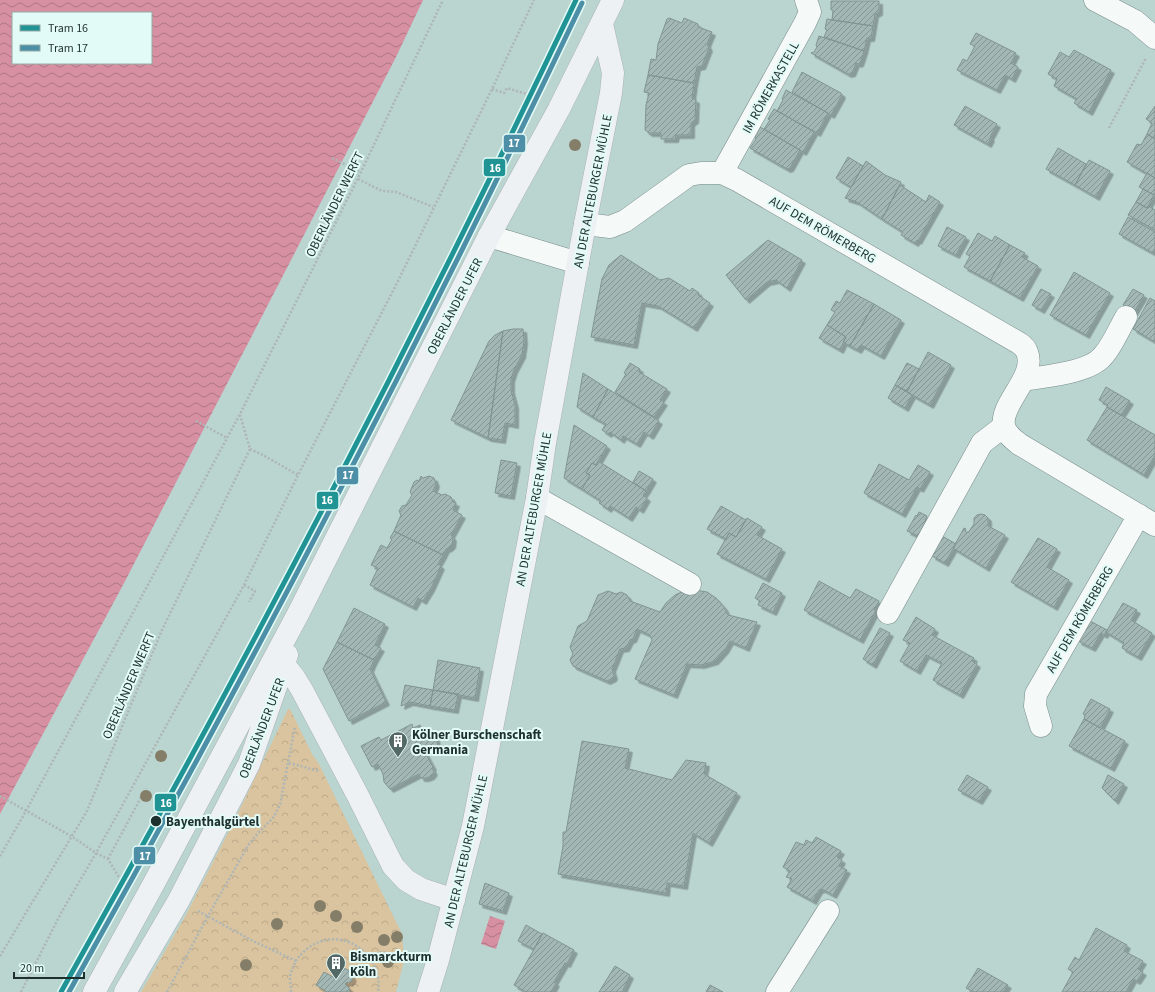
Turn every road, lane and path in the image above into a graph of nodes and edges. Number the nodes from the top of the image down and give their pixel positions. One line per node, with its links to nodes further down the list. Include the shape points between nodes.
1 (443, 0): 12 (path, OBERLÄNDER WERFT)
2 (534, 0): 8 (path)
3 (613, 0): 6 (main road, OBERLÄNDER UFER)
4 (806, 0): 13 (street, IM RÖMERKASTELL, via 810,12 805,23)
5 (1095, 0): 7 (street, via 1135,21)
6 (602, 24): 16 (main road, AN DER ALTEBURGER MÜHLE, via 613,73 612,93); 17 (main road, OBERLÄNDER UFER, via 559,109)
7 (1151, 46): 10 (path)
8 (492, 88): 9 (path, via 504,93 507,88 540,98); 15 (path)
9 (542, 93)
10 (1109, 128)
11 (332, 158): 12 (path)
12 (361, 172): 14 (path, OBERLÄNDER WERFT)
13 (722, 173): 16 (street, AUF DEM RÖMERBERG, via 689,175 625,221 610,227); 20 (street, AUF DEM RÖMERBERG, via 1019,342 1027,352 1029,362)
14 (358, 179): 15 (path, via 382,191 396,192); 21 (path, OBERLÄNDER WERFT)
15 (433, 208): 26 (path)
16 (585, 224): 18 (main road, AN DER ALTEBURGER MÜHLE)
17 (489, 236): 18 (street); 33 (main road, OBERLÄNDER UFER)
18 (578, 263): 27 (main road, AN DER ALTEBURGER MÜHLE)
19 (1126, 317): 20 (street, via 1103,356 1096,363 1082,369)
20 (1024, 380): 23 (street, AUF DEM RÖMERBERG, via 1004,414)
21 (240, 414): 24 (path, OBERLÄNDER WERFT); 25 (path)
22 (196, 421): 24 (path)
23 (1004, 426): 28 (street, AUF DEM RÖMERBERG, via 1009,436 1019,444); 32 (street, via 982,443)
24 (227, 438): 39 (path, OBERLÄNDER WERFT)
25 (250, 449): 26 (path); 40 (path, OBERLÄNDER WERFT, via 162,630 87,811)
26 (298, 475): 30 (path)
27 (537, 498): 29 (street); 46 (main road, AN DER ALTEBURGER MÜHLE, via 473,826)
28 (1147, 520): 36 (street, AUF DEM RÖMERBERG, via 1036,694 1035,706)
29 (690, 584)
30 (244, 585): 31 (path, via 255,591); 41 (path)
31 (249, 602)
32 (888, 612)
33 (298, 614): 34 (main road, OBERLÄNDER UFER); 55 (main road, OBERLÄNDER UFER)
34 (285, 666): 35 (main road); 45 (main road, OBERLÄNDER UFER, via 249,764)
35 (302, 690): 46 (main road, via 392,866 406,880 421,889); 48 (path, via 280,805 273,818 249,844)
36 (1041, 726)
37 (146, 788): 43 (path)
38 (0, 796): 39 (path)
39 (26, 811): 40 (path); 42 (path, OBERLÄNDER WERFT)
40 (71, 836): 41 (path); 49 (path, OBERLÄNDER WERFT)
41 (96, 853): 43 (path); 54 (path, via 61,913)
42 (0, 856)
43 (108, 859): 44 (path)
44 (126, 890)
45 (179, 900): 48 (path); 56 (main road, OBERLÄNDER UFER)
46 (454, 900): 51 (main road, AN DER ALTEBURGER MÜHLE)
47 (828, 911): 60 (street)
48 (208, 916): 52 (path); 57 (path)
49 (0, 956)
50 (368, 956): 51 (path, via 381,952); 52 (path, via 360,947 346,941 327,940 312,945 300,954); 59 (path, via 378,977)
51 (438, 960): 53 (main road, AN DER ALTEBURGER MÜHLE)
52 (296, 961): 58 (path, via 290,976)
53 (435, 989)
54 (21, 992)
55 (94, 992)
56 (125, 992)
57 (167, 992)
58 (291, 992)
59 (378, 992)
60 (777, 992)

